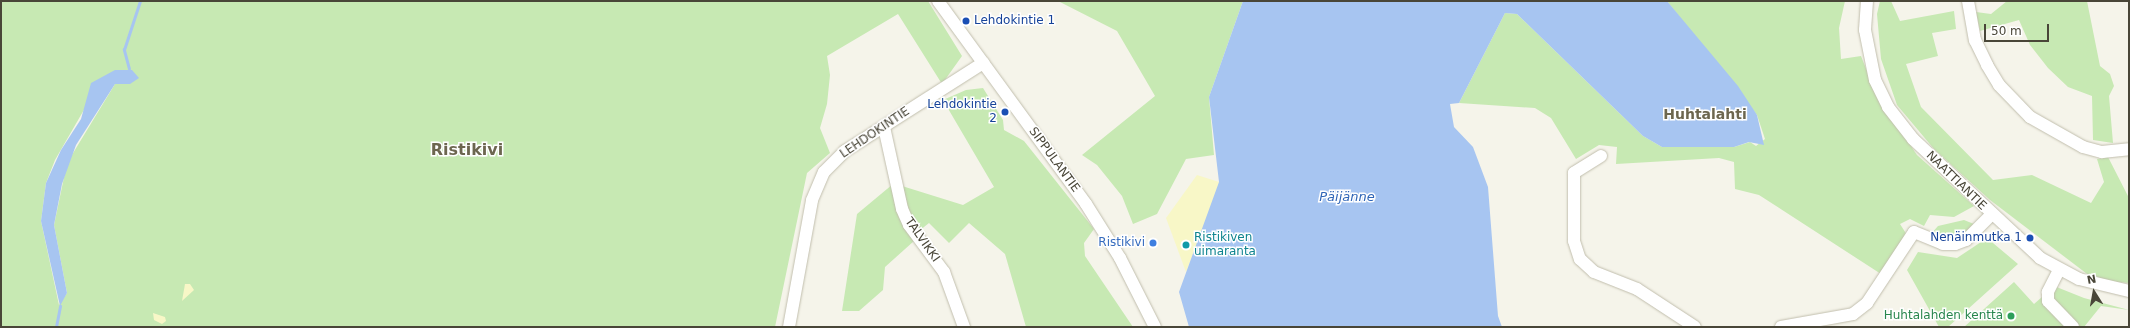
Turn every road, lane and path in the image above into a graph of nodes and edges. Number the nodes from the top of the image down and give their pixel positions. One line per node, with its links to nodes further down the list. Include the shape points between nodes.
1 (938, 1): 4 (street, SIPPULANTIE)
2 (1867, 1): 8 (street, NAATTIANTIE, via 1868,53 1888,107 1913,139)
3 (1968, 1): 6 (street, via 1975,40 1987,65 1999,85 2030,117 2083,147 2102,152)
4 (983, 63): 5 (street, LEHDOKINTIE); 13 (street, SIPPULANTIE, via 1086,204 1120,258)
5 (884, 127): 11 (street, LEHDOKINTIE, via 845,151 824,172 812,200); 12 (street, TALVIKKI, via 904,215 944,272)
6 (2129, 149)
7 (1601, 156): 14 (street, via 1574,173 1574,241 1580,260 1594,272 1637,289)
8 (1991, 215): 9 (street, NAATTIANTIE, via 2023,245); 15 (street, via 1966,240 1955,244 1943,244 1911,230 1861,310 1853,314)
9 (2059, 270): 10 (street, NAATTIANTIE, via 2096,286); 16 (street, via 2048,292 2048,301)
10 (2129, 291)
11 (789, 327)
12 (964, 327)
13 (1155, 327)
14 (1695, 327)
15 (1781, 327)
16 (2073, 327)

